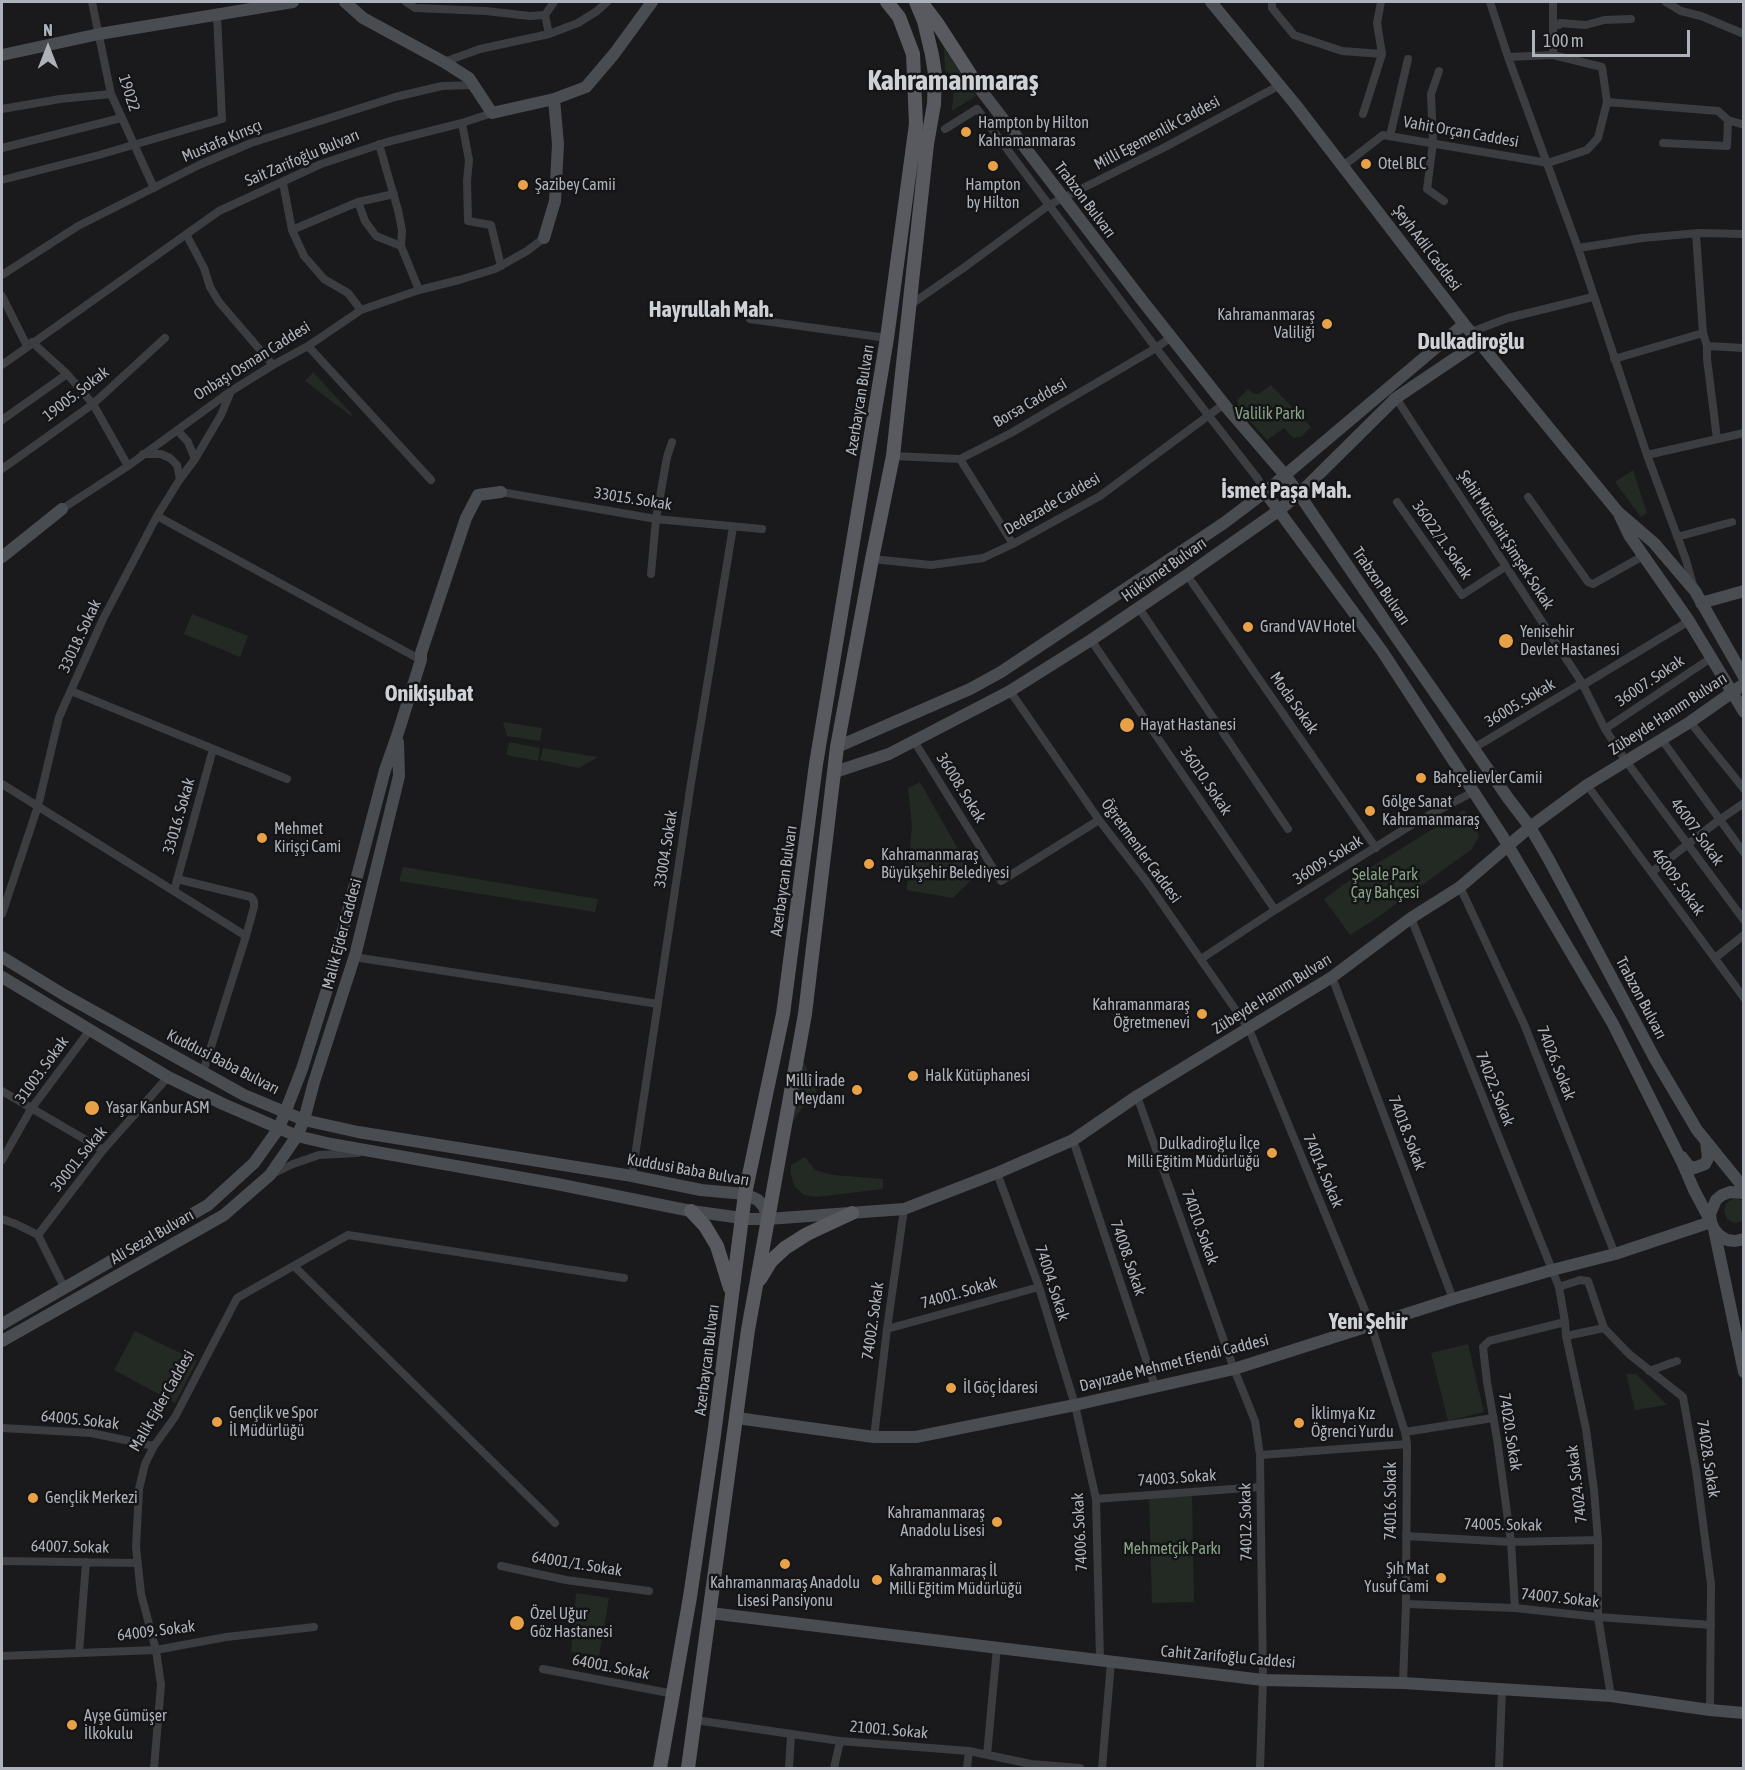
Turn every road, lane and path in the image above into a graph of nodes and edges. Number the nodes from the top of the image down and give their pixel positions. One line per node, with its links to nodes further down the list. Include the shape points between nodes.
1 (92, 2): 21 (street, 19022)
2 (292, 2): 17 (main road)
3 (345, 2): 29 (main road, via 363,18)
4 (406, 2): 18 (street, via 415,8)
5 (554, 2): 18 (street)
6 (607, 2): 22 (street, via 578,23)
7 (650, 2): 35 (main road, Sait Zarifoğlu Bulvarı, via 586,87)
8 (887, 2): 82 (main road, Azerbaycan Bulvarı, via 899,17 913,54 916,115)
9 (916, 2): 70 (main road, via 932,55 934,104)
10 (921, 2): 31 (main road)
11 (1211, 2): 33 (main road, Şeyh Adil Caddesi)
12 (1272, 2): 24 (street, via 1272,8 1294,35 1342,51)
13 (1381, 2): 24 (street, via 1377,23)
14 (1490, 2): 27 (street)
15 (1553, 2): 20 (street)
16 (1666, 2): 23 (street)
17 (217, 15): 21 (main road); 49 (street, via 222,119)
18 (545, 15): 22 (street)
19 (1631, 20): 20 (street, via 1586,25)
20 (1554, 23): 26 (street)
21 (99, 34): 25 (main road); 34 (street, 19022)
22 (549, 34): 29 (street, via 480,49)
23 (1743, 34)
24 (1382, 54): 39 (street)
25 (2, 55)
26 (1552, 55): 27 (street); 36 (street, via 1602,67)
27 (1508, 57): 51 (street)
28 (1408, 59): 45 (street)
29 (444, 62): 32 (main road)
30 (1439, 70): 46 (street, via 1431,94)
31 (977, 84): 57 (main road, Trabzon Bulvarı)
32 (474, 85): 38 (main road); 55 (street, Mustafa Kırısçı, via 442,86 395,97 286,131 199,165)
33 (1280, 85): 52 (main road, Şeyh Adil Caddesi); 57 (street, Milli Egemenlik Caddesi)
34 (111, 94): 37 (street); 40 (street, 19022)
35 (554, 99): 38 (main road, Sait Zarifoğlu Bulvarı); 65 (main road, via 558,144 555,201)
36 (1607, 102): 41 (street, via 1718,111); 51 (street, via 1598,138 1587,150)
37 (2, 109)
38 (492, 114): 42 (street, Sait Zarifoğlu Bulvarı)
39 (1363, 114)
40 (121, 118): 49 (street, 19022); 50 (street)
41 (1728, 120): 43 (street); 48 (street, via 1727,146)
42 (462, 123): 47 (street, Sait Zarifoğlu Bulvarı); 68 (street, via 469,160 468,221 491,225)
43 (1743, 125)
44 (945, 129): 60 (street, Trabzon Bulvarı, via 977,109)
45 (1390, 136): 46 (street, Vahit Orçan Caddesi); 52 (street, Vahit Orçan Caddesi, via 1383,135)
46 (1433, 143): 51 (street, Vahit Orçan Caddesi); 58 (street, via 1427,189)
47 (379, 144): 54 (street, Sait Zarifoğlu Bulvarı, via 321,164); 56 (street)
48 (1663, 144)
49 (133, 145): 53 (street); 55 (street, 19022)
50 (2, 148)
51 (1548, 163): 67 (street)
52 (1343, 166): 78 (main road, Şeyh Adil Caddesi)
53 (2, 180)
54 (283, 183): 61 (street); 62 (street, Sait Zarifoğlu Bulvarı, via 219,211)
55 (154, 188): 69 (street, Mustafa Kırısçı, via 78,226)
56 (394, 194): 59 (street); 66 (street, via 402,230)
57 (1063, 197): 60 (street, Milli Egemenlik Caddesi); 80 (main road, Trabzon Bulvarı)
58 (1444, 201)
59 (358, 202): 61 (street); 66 (street, via 376,236)
60 (1046, 207): 72 (street, Milli Egemenlik Caddesi); 86 (street, Trabzon Bulvarı)
61 (292, 230): 76 (street, via 304,256 324,279 348,293)
62 (186, 234): 83 (street, Sait Zarifoğlu Bulvarı); 90 (street, via 219,302)
63 (1696, 234): 64 (street); 67 (street); 79 (street)
64 (1743, 234)
65 (544, 238): 68 (street, Onbaşı Osman Caddesi)
66 (401, 246): 71 (street)
67 (1578, 248): 74 (street)
68 (501, 266): 71 (street, Onbaşı Osman Caddesi)
69 (2, 275)
70 (912, 276): 72 (street, via 918,287); 75 (main road)
71 (419, 290): 76 (street, Onbaşı Osman Caddesi)
72 (931, 290): 75 (street, Milli Egemenlik Caddesi)
73 (2, 296): 83 (street)
74 (1593, 297): 78 (street, via 1508,318); 88 (street)
75 (908, 306): 104 (main road)
76 (361, 310): 84 (street, Onbaşı Osman Caddesi)
77 (750, 319): 82 (street)
78 (1472, 333): 93 (main road, Hükümet Bulvarı); 109 (main road, Hükümet Bulvarı); 119 (main road, Şeyh Adil Caddesi)
79 (1703, 333): 85 (street); 88 (street)
80 (1171, 337): 86 (street, Borsa Caddesi); 95 (main road, Trabzon Bulvarı)
81 (165, 338): 94 (street, 19005. Sokak)
82 (887, 338): 213 (main road, Azerbaycan Bulvarı, via 818,752 783,1014)
83 (29, 344): 89 (street, Sait Zarifoğlu Bulvarı); 91 (street)
84 (308, 346): 90 (street, Onbaşı Osman Caddesi); 111 (street)
85 (1707, 346): 87 (street); 100 (street)
86 (1156, 348): 96 (street, Trabzon Bulvarı); 106 (street, Borsa Caddesi)
87 (1743, 348)
88 (1614, 359): 103 (street)
89 (2, 364)
90 (273, 364): 92 (street, Onbaşı Osman Caddesi)
91 (68, 374): 94 (street); 97 (street)
92 (231, 391): 98 (street, Onbaşı Osman Caddesi); 105 (street, 33018. Sokak)
93 (1396, 398): 114 (main road, Hükümet Bulvarı); 130 (street, Şehit Mücahit Şimşek Sokak)
94 (93, 404): 107 (street); 108 (street, 19005. Sokak)
95 (1224, 404): 96 (street, Dedezade Caddesi); 109 (main road, Trabzon Bulvarı)
96 (1209, 416): 113 (street, Trabzon Bulvarı); 126 (street, Dedezade Caddesi, via 1100,496)
97 (2, 420)
98 (177, 430): 102 (street, Onbaşı Osman Caddesi); 105 (street, via 188,442)
99 (1743, 433): 100 (street)
100 (1717, 439): 103 (street)
101 (672, 442): 121 (street)
102 (142, 454): 107 (street, Onbaşı Osman Caddesi); 110 (street, via 170,458 177,465)
103 (1647, 455): 125 (street)
104 (893, 456): 106 (street, Borsa Caddesi); 129 (main road)
105 (195, 459): 110 (street, 33018. Sokak)
106 (960, 459): 126 (street)
107 (128, 466): 117 (street, Onbaşı Osman Caddesi)
108 (2, 469)
109 (1285, 476): 113 (main road, Hükümet Bulvarı); 114 (main road, Trabzon Bulvarı)
110 (180, 479): 120 (street, 33018. Sokak)
111 (431, 480)
112 (501, 492): 121 (street, 33015. Sokak); 139 (main road, Malik Ejder Caddesi, via 478,495 466,518)
113 (1265, 492): 118 (main road, Trabzon Bulvarı); 153 (main road, Hükümet Bulvarı, via 1001,672)
114 (1299, 494): 118 (main road, Hükümet Bulvarı); 154 (main road, Trabzon Bulvarı)
115 (1528, 497): 128 (street, via 1588,582 1593,584)
116 (1397, 502): 130 (street, 36022/1. Sokak, via 1462,595)
117 (62, 509): 127 (main road, Onbaşı Osman Caddesi)
118 (1278, 511): 132 (main road, Hükümet Bulvarı); 162 (main road, Trabzon Bulvarı, via 1382,651)
119 (1618, 512): 128 (main road, Şeyh Adil Caddesi); 134 (main road, Şeyh Adil Caddesi, via 1654,543)
120 (157, 516): 139 (street); 144 (street, 33018. Sokak, via 103,619)
121 (656, 519): 123 (street, 33015. Sokak); 131 (street)
122 (1732, 522): 125 (street)
123 (733, 527): 124 (street, 33015. Sokak); 190 (street, 33004. Sokak)
124 (762, 529)
125 (1677, 537): 134 (street)
126 (1013, 544): 129 (street, Dedezade Caddesi, via 983,558 931,565)
127 (4, 551)
128 (1644, 556): 136 (main road, Şeyh Adil Caddesi)
129 (872, 559): 153 (main road)
130 (1505, 567): 142 (street, Şehit Mücahit Şimşek Sokak)
131 (651, 573)
132 (1187, 575): 135 (main road, Hükümet Bulvarı); 171 (street, Moda Sokak)
133 (1743, 591): 134 (main road)
134 (1698, 597): 140 (main road, Şeyh Adil Caddesi)
135 (1139, 608): 137 (main road, Hükümet Bulvarı); 168 (street)
136 (1689, 621): 138 (main road, Şeyh Adil Caddesi); 142 (street, 36005. Sokak)
137 (1091, 640): 145 (main road, Hükümet Bulvarı); 177 (street, 36010. Sokak)
138 (1711, 658): 141 (main road, Şeyh Adil Caddesi); 149 (street, 36007. Sokak)
139 (421, 660): 150 (main road, Malik Ejder Caddesi)
140 (1742, 672): 141 (main road)
141 (1724, 680): 146 (main road, Şeyh Adil Caddesi)
142 (1582, 684): 149 (street, Şehit Mücahit Şimşek Sokak); 154 (street, 36005. Sokak)
143 (1743, 684): 146 (main road, Zübeyde Hanım Bulvarı)
144 (71, 691): 155 (street); 164 (street, 33018. Sokak, via 59,717)
145 (1010, 691): 152 (main road, Hükümet Bulvarı); 165 (street, Öğretmenler Caddesi)
146 (1731, 692): 147 (main road, Şeyh Adil Caddesi); 148 (main road, Zübeyde Hanım Bulvarı)
147 (1743, 712)
148 (1690, 722): 151 (main road, Zübeyde Hanım Bulvarı); 161 (street)
149 (1605, 729): 156 (street, Şehit Mücahit Şimşek Sokak)
150 (398, 736): 184 (main road, Malik Ejder Caddesi, via 399,776); 198 (main road, Malik Ejder Caddesi, via 385,770 329,983)
151 (1662, 740): 156 (main road, Zübeyde Hanım Bulvarı); 166 (street)
152 (914, 741): 157 (main road, Hükümet Bulvarı); 165 (street, 36008. Sokak, via 1001,881)
153 (837, 747): 157 (main road)
154 (1474, 748): 167 (main road, Trabzon Bulvarı)
155 (213, 749): 158 (street); 174 (street, 33016. Sokak)
156 (1626, 761): 160 (main road, Zübeyde Hanım Bulvarı); 169 (street, 46007. Sokak)
157 (835, 772): 218 (main road, via 805,1014)
158 (287, 779)
159 (2, 784): 164 (street)
160 (1587, 785): 167 (main road, Zübeyde Hanım Bulvarı); 173 (street, 46009. Sokak)
161 (1743, 789)
162 (1475, 791): 170 (main road, Trabzon Bulvarı); 171 (street, 36009. Sokak)
163 (1743, 803): 166 (street)
164 (38, 806): 176 (street); 178 (street, 33018. Sokak)
165 (1100, 820): 186 (street, Öğretmenler Caddesi)
166 (1719, 820): 169 (street); 172 (street)
167 (1530, 827): 170 (main road, Zübeyde Hanım Bulvarı); 203 (main road, Trabzon Bulvarı, via 1655,1059)
168 (1288, 829)
169 (1688, 843): 173 (street); 180 (street, 46007. Sokak)
170 (1507, 846): 175 (main road, Zübeyde Hanım Bulvarı); 206 (main road, Trabzon Bulvarı, via 1613,1024)
171 (1376, 848): 177 (street, 36009. Sokak)
172 (1743, 853)
173 (1652, 872): 185 (street, 46009. Sokak)
174 (177, 879): 176 (street, 33016. Sokak); 182 (street, via 251,897 254,907)
175 (1460, 887): 179 (main road, Zübeyde Hanım Bulvarı); 223 (street, 74026. Sokak, via 1524,1024)
176 (174, 891): 182 (street)
177 (1275, 910): 186 (street, 36009. Sokak)
178 (2, 914)
179 (1411, 918): 188 (main road, Zübeyde Hanım Bulvarı); 225 (street, 74022. Sokak)
180 (1743, 920)
181 (1743, 935): 185 (street)
182 (246, 936): 193 (street)
183 (2, 957): 193 (main road, Kuddusi Baba Bulvarı)
184 (354, 957): 190 (street); 199 (main road, Malik Ejder Caddesi)
185 (1715, 958): 189 (street, 46009. Sokak)
186 (1201, 959): 191 (street, Öğretmenler Caddesi)
187 (2, 977): 192 (main road)
188 (1332, 977): 191 (main road, Zübeyde Hanım Bulvarı); 232 (street, 74018. Sokak)
189 (1743, 998)
190 (658, 1004): 210 (street, 33004. Sokak)
191 (1249, 1029): 196 (main road, Zübeyde Hanım Bulvarı); 235 (street, 74014. Sokak)
192 (90, 1030): 194 (main road); 197 (street, 31003. Sokak)
193 (203, 1072): 198 (main road, Kuddusi Baba Bulvarı)
194 (168, 1077): 200 (main road); 204 (street, 30001. Sokak)
195 (2, 1091): 197 (street)
196 (1137, 1096): 202 (main road, Zübeyde Hanım Bulvarı); 241 (street, 74010. Sokak)
197 (32, 1109): 204 (street); 207 (street, 31003. Sokak)
198 (285, 1112): 199 (main road, Kuddusi Baba Bulvarı); 200 (main road, Malik Ejder Caddesi)
199 (304, 1120): 201 (main road, Malik Ejder Caddesi); 210 (main road, Kuddusi Baba Bulvarı)
200 (279, 1128): 201 (main road); 228 (main road, Ali Sezal Bulvarı, via 254,1163 208,1205)
201 (297, 1136): 205 (main road); 209 (main road, Ali Sezal Bulvarı)
202 (1072, 1140): 208 (main road, Zübeyde Hanım Bulvarı); 244 (street, 74008. Sokak)
203 (1706, 1141): 206 (main road, via 1708,1158 1700,1167 1688,1165); 211 (main road, Trabzon Bulvarı)
204 (103, 1150): 221 (street, 30001. Sokak)
205 (374, 1151): 209 (street, via 319,1155); 215 (main road)
206 (1677, 1152): 220 (main road, Trabzon Bulvarı)
207 (2, 1160)
208 (997, 1173): 214 (main road, Zübeyde Hanım Bulvarı); 229 (street, 74004. Sokak)
209 (270, 1175): 239 (main road, Ali Sezal Bulvarı, via 224,1215)
210 (632, 1176): 213 (main road, Kuddusi Baba Bulvarı)
211 (1743, 1188)
212 (1743, 1193): 220 (main road, via 1730,1192 1716,1200 1710,1214)
213 (745, 1194): 217 (main road, Azerbaycan Bulvarı); 218 (main road, Kuddusi Baba Bulvarı, via 758,1200)
214 (904, 1209): 216 (main road, Zübeyde Hanım Bulvarı); 237 (street, 74002. Sokak)
215 (691, 1211): 217 (main road); 231 (main road, via 717,1246)
216 (852, 1213): 218 (main road, Zübeyde Hanım Bulvarı); 227 (main road, via 785,1248 771,1261)
217 (742, 1217): 218 (main road); 231 (main road, Azerbaycan Bulvarı)
218 (768, 1219): 227 (main road)
219 (2, 1220): 221 (street)
220 (1712, 1226): 222 (main road, via 1727,1240); 223 (main road, Dayızade Mehmet Efendi Caddesi); 243 (main road, Trabzon Bulvarı)
221 (38, 1235): 228 (street)
222 (1743, 1239)
223 (1615, 1254): 225 (main road, Dayızade Mehmet Efendi Caddesi)
224 (294, 1266): 226 (street, Malik Ejder Caddesi, via 348,1235); 252 (street, Malik Ejder Caddesi, via 237,1298 175,1417); 256 (street)
225 (1552, 1270): 230 (street, 74024. Sokak); 232 (main road, Dayızade Mehmet Efendi Caddesi)
226 (624, 1278)
227 (756, 1286): 246 (main road)
228 (64, 1287): 234 (main road, Ali Sezal Bulvarı)
229 (1039, 1287): 237 (street, 74001. Sokak); 245 (street, 74004. Sokak)
230 (1558, 1287): 233 (street, 74024. Sokak); 236 (street, 74028. Sokak, via 1588,1281)
231 (731, 1295): 280 (main road, Azerbaycan Bulvarı, via 711,1458)
232 (1453, 1299): 235 (main road, Dayızade Mehmet Efendi Caddesi)
233 (1565, 1322): 238 (street, 74024. Sokak); 247 (street, 74020. Sokak, via 1489,1341 1483,1347)
234 (2, 1324)
235 (1371, 1325): 241 (main road, Dayızade Mehmet Efendi Caddesi); 249 (street, 74016. Sokak)
236 (1604, 1328): 238 (street); 242 (street, 74028. Sokak)
237 (887, 1329): 250 (street, 74002. Sokak)
238 (1566, 1336): 258 (street, 74024. Sokak, via 1586,1429)
239 (2, 1341)
240 (1677, 1361): 242 (street)
241 (1234, 1369): 244 (main road, Dayızade Mehmet Efendi Caddesi); 253 (street, 74012. Sokak, via 1255,1421)
242 (1649, 1371): 269 (street, 74028. Sokak, via 1683,1397 1711,1584)
243 (1743, 1372)
244 (1155, 1386): 245 (main road, Dayızade Mehmet Efendi Caddesi)
245 (1075, 1405): 250 (main road, Dayızade Mehmet Efendi Caddesi, via 916,1437); 255 (street, 74006. Sokak)
246 (737, 1418): 250 (main road, Dayızade Mehmet Efendi Caddesi); 267 (main road)
247 (1493, 1418): 249 (street); 259 (street, 74020. Sokak)
248 (2, 1428): 252 (street, 64005. Sokak, via 91,1433)
249 (1405, 1432): 251 (street, 74016. Sokak)
250 (874, 1437)
251 (1407, 1444): 253 (street); 257 (street, 74016. Sokak)
252 (154, 1446): 262 (street, Malik Ejder Caddesi, via 139,1489)
253 (1260, 1455): 254 (street, 74012. Sokak)
254 (1260, 1487): 255 (street, 74003. Sokak); 277 (street, 74012. Sokak)
255 (1096, 1499): 275 (street, 74006. Sokak)
256 (555, 1523)
257 (1406, 1536): 259 (street, 74005. Sokak); 265 (street, 74016. Sokak)
258 (1599, 1540): 259 (street, 74005. Sokak); 268 (street, 74024. Sokak)
259 (1511, 1542): 266 (street, 74020. Sokak)
260 (2, 1561): 261 (street, 64007. Sokak)
261 (86, 1562): 262 (street, 64007. Sokak); 273 (street)
262 (137, 1563): 272 (street, Malik Ejder Caddesi)
263 (501, 1566): 264 (street, 64001/1. Sokak)
264 (649, 1591)
265 (1406, 1604): 266 (street, 74007. Sokak); 278 (street, 74016. Sokak)
266 (1515, 1608): 268 (street, 74007. Sokak)
267 (710, 1613): 271 (main road, Cahit Zarifoğlu Caddesi); 284 (main road)
268 (1598, 1617): 269 (street, 74007. Sokak); 281 (street, 74024. Sokak)
269 (1711, 1625): 282 (street, 74028. Sokak)
270 (314, 1627): 272 (street, 64009. Sokak)
271 (997, 1647): 275 (main road, Cahit Zarifoğlu Caddesi); 288 (street)
272 (156, 1650): 273 (street, 64009. Sokak); 290 (street, Malik Ejder Caddesi, via 161,1685)
273 (79, 1653): 274 (street, 64009. Sokak)
274 (2, 1656)
275 (1106, 1661): 277 (main road, Cahit Zarifoğlu Caddesi); 297 (street, 74006. Sokak)
276 (543, 1669): 280 (street, 64001. Sokak)
277 (1263, 1680): 278 (main road, Cahit Zarifoğlu Caddesi); 298 (street, 74012. Sokak)
278 (1403, 1683): 279 (main road, Cahit Zarifoğlu Caddesi)
279 (1502, 1689): 281 (main road, Cahit Zarifoğlu Caddesi); 299 (street)
280 (674, 1694): 291 (main road, Azerbaycan Bulvarı)
281 (1611, 1696): 282 (main road, Cahit Zarifoğlu Caddesi)
282 (1710, 1710): 283 (main road, Cahit Zarifoğlu Caddesi)
283 (1743, 1713)
284 (695, 1720): 285 (street, 21001. Sokak); 292 (main road)
285 (790, 1735): 286 (street, 21001. Sokak); 293 (street)
286 (840, 1741): 287 (street, 21001. Sokak); 294 (street)
287 (969, 1751): 288 (street, 21001. Sokak); 295 (street)
288 (987, 1755): 289 (street, 21001. Sokak)
289 (1041, 1767): 296 (street, 21001. Sokak)
290 (154, 1768)
291 (660, 1768)
292 (688, 1768)
293 (789, 1768)
294 (834, 1768)
295 (967, 1768)
296 (1080, 1768)
297 (1102, 1768)
298 (1260, 1768)
299 (1498, 1768)

